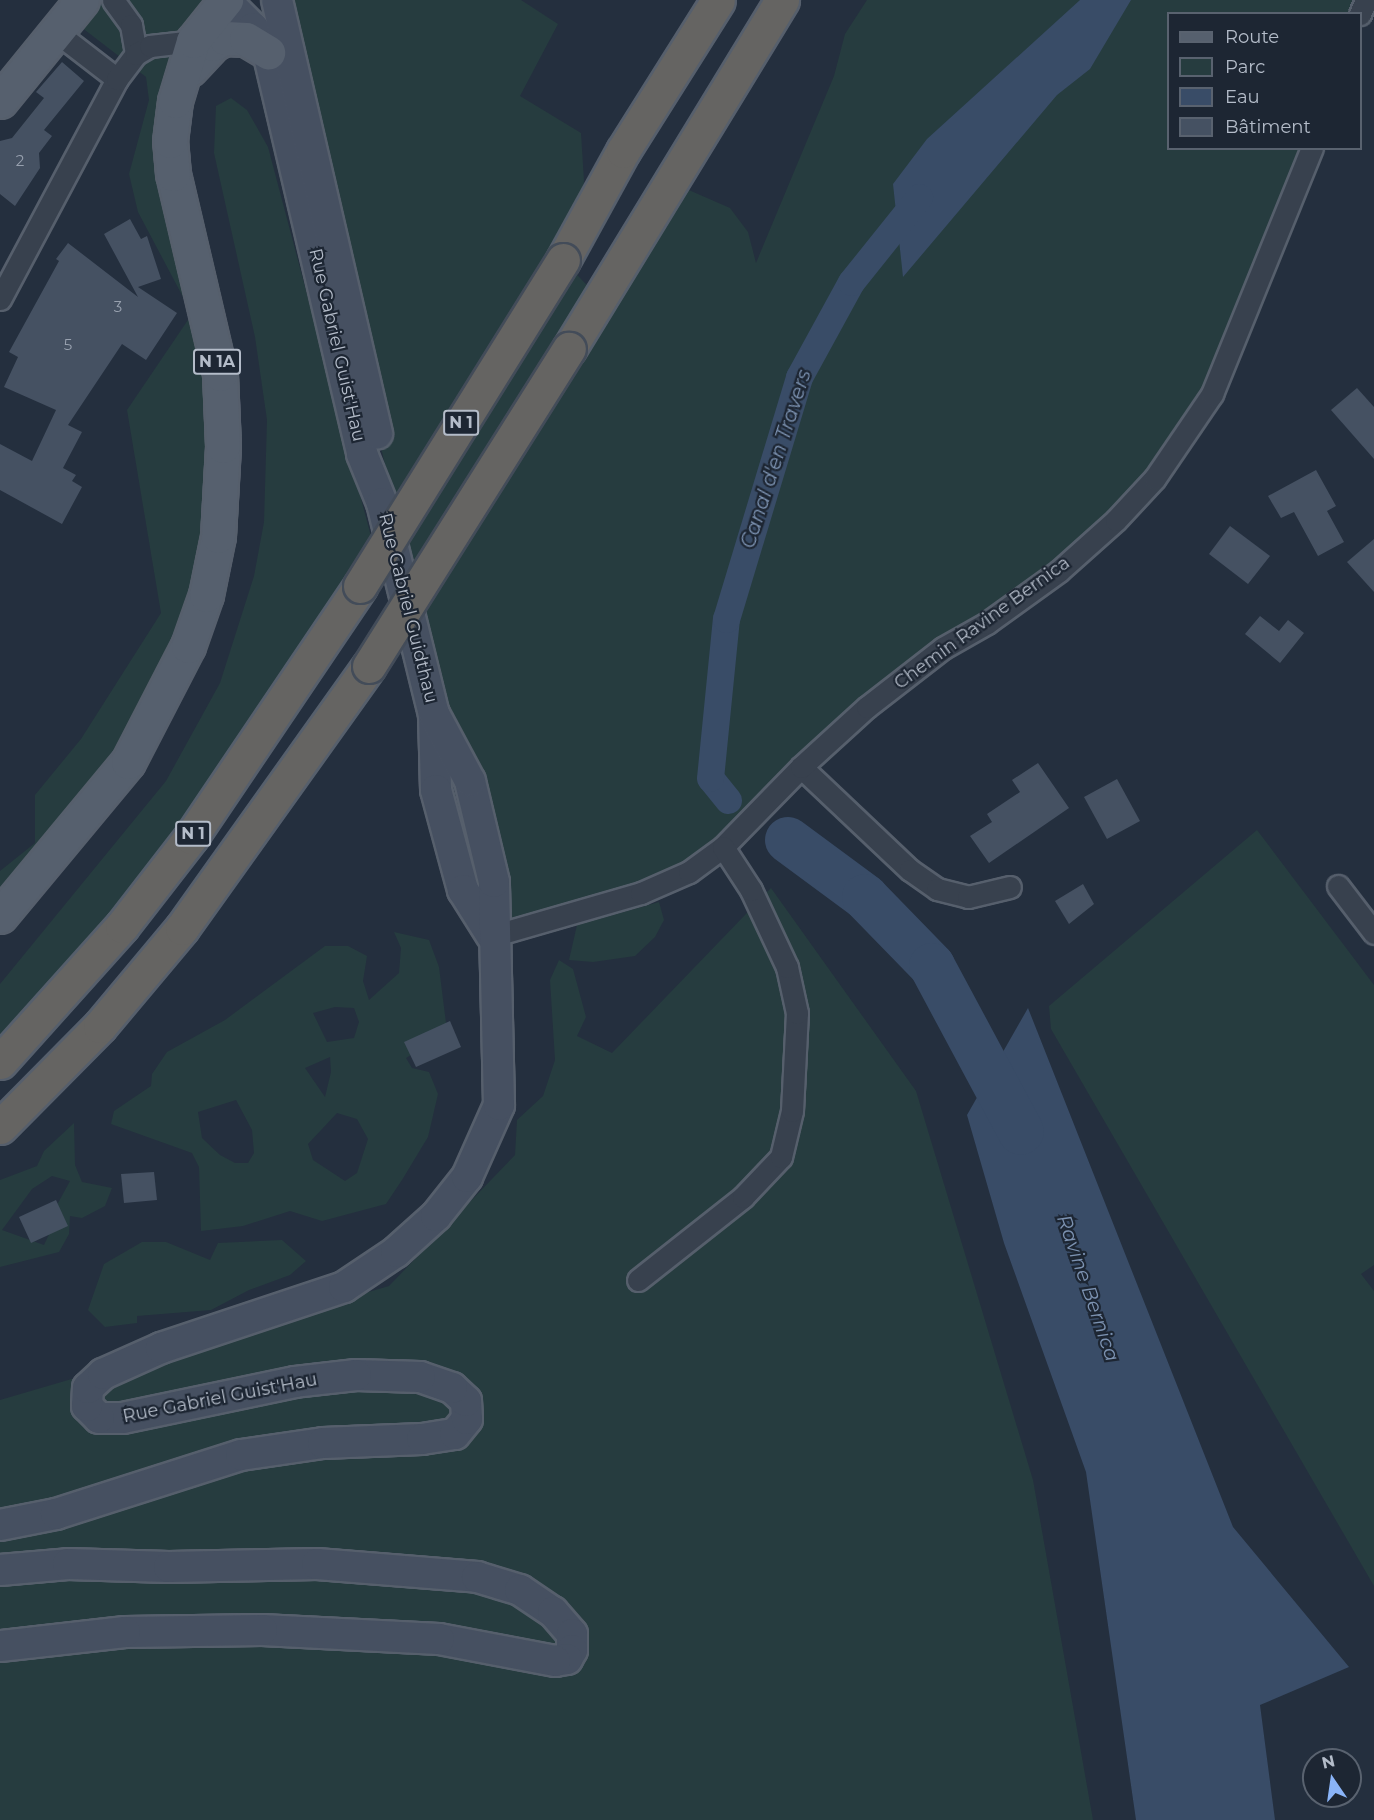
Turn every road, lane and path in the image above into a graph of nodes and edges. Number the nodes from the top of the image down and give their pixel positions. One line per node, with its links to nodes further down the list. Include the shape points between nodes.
1 (82, 0): 7 (main road)
2 (113, 0): 10 (street, via 131,25)
3 (226, 0): 8 (main road, N 1A); 9 (main road, via 253,28)
4 (278, 0): 16 (main road, Rue Gabriel Guist'Hau, via 364,367 379,441)
5 (718, 0): 26 (highway, N 1, bridge, via 360,585 191,837 122,926)
6 (782, 0): 27 (highway, N 1, bridge, via 369,666 182,928 100,1026)
7 (56, 32): 11 (street); 13 (main road)
8 (193, 41): 10 (street, via 150,46); 12 (main road, N 1A)
9 (268, 51): 12 (main road, via 246,39 225,39 213,44); 16 (main road, Rue Gabriel Guist'Hau, via 362,454)
10 (136, 54): 11 (street)
11 (117, 79): 15 (street)
12 (181, 79): 23 (main road, N 1A, via 170,141 173,174 220,374 224,446 218,536 206,595 188,646 128,762)
13 (0, 101)
14 (1311, 150): 18 (street, Chemin Ravine Bernica, via 1212,394 1155,478 1116,520 1059,571 987,623 943,648 867,707)
15 (0, 299)
16 (382, 502): 17 (main road, Rue Gabriel Guidthau)
17 (434, 714): 22 (main road, Rue Gabriel Guidthau, via 436,790); 25 (main road, Rue Gabriel Guidthau, via 470,781 488,847 494,882)
18 (801, 767): 19 (street, Chemin Ravine Bernica); 21 (street, via 910,870 937,889 968,897)
19 (723, 848): 25 (street, Chemin Ravine Bernica, via 670,883); 28 (street, via 751,890 787,967 797,1013 792,1111 781,1157 743,1197)
20 (1338, 886): 24 (street)
21 (1010, 887)
22 (463, 890): 25 (main road, Rue Gabriel Guist'Hau)
23 (0, 916)
24 (1374, 933)
25 (492, 936): 29 (main road, Rue Gabriel Guist'Hau, via 499,1105 466,1177 436,1216 396,1252 344,1287 161,1348 103,1374 88,1388 87,1406 99,1418 123,1419 295,1382 356,1375 409,1377 453,1388 466,1401 467,1419 455,1434 323,1443 241,1455 56,1514)
26 (0, 1062)
27 (0, 1126)
28 (638, 1280)
29 (0, 1525)
30 (0, 1570): 31 (main road, via 68,1564 317,1564 477,1577 520,1590 553,1612 572,1634 573,1650 567,1659 555,1660 439,1639 262,1630 125,1632)
31 (0, 1646)

